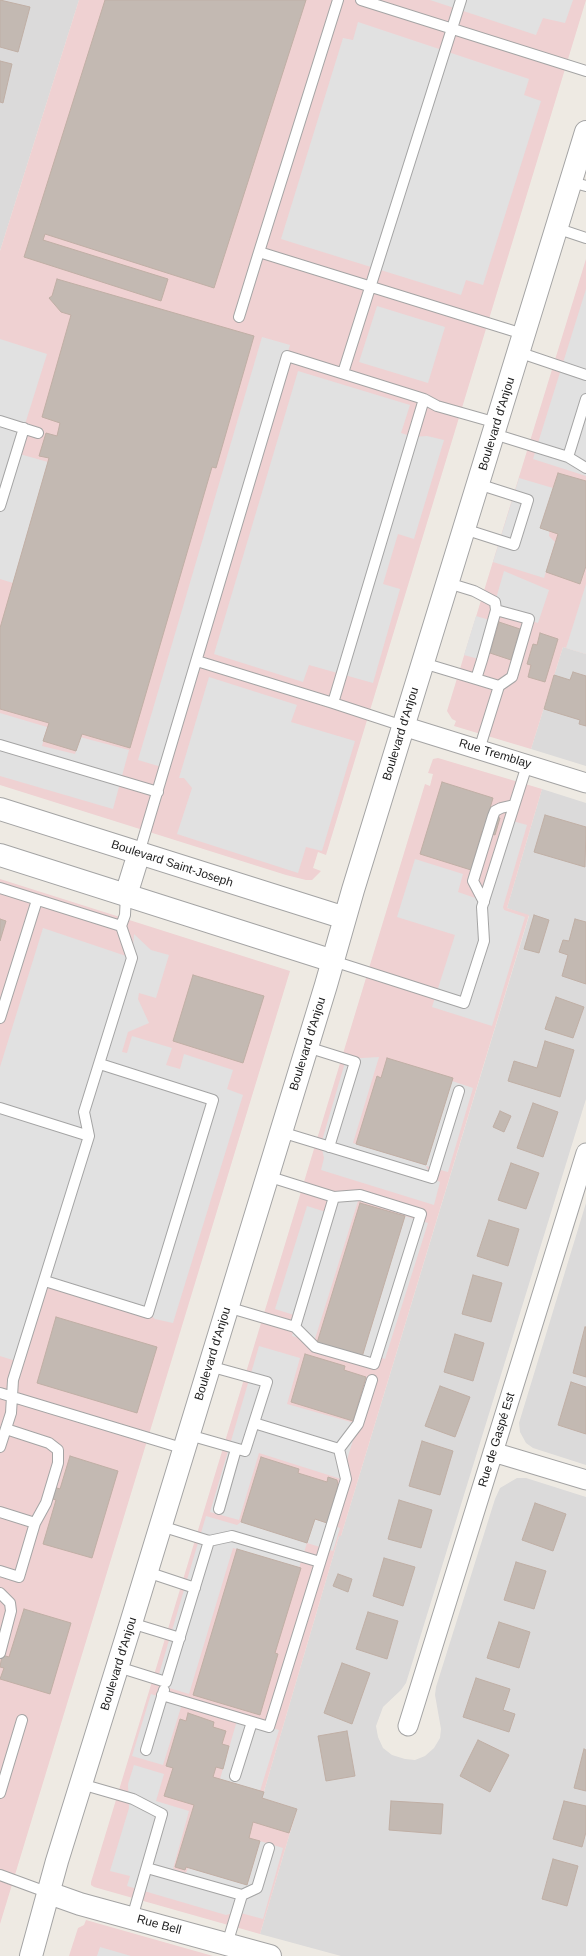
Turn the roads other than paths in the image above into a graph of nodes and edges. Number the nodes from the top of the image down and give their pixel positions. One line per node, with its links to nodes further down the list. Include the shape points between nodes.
1 (338, 0): 10 (lane)
2 (361, 0): 4 (lane)
3 (461, 0): 4 (lane)
4 (452, 29): 5 (lane); 11 (lane)
5 (586, 71)
6 (586, 132): 7 (street, Boulevard d'Anjou)
7 (578, 184): 8 (street, Boulevard d'Anjou)
8 (556, 228): 9 (lane); 13 (street, Boulevard d'Anjou)
9 (586, 238)
10 (259, 252): 11 (lane); 12 (lane)
11 (371, 287): 13 (lane); 14 (lane)
12 (238, 317)
13 (521, 343): 15 (lane); 20 (street, Boulevard d'Anjou)
14 (343, 373): 16 (lane); 29 (lane, via 287,356)
15 (586, 375)
16 (424, 399): 20 (lane); 33 (lane)
17 (586, 399): 22 (lane)
18 (0, 421): 19 (lane)
19 (24, 428): 21 (lane); 25 (lane)
20 (495, 428): 22 (lane); 24 (street, Boulevard d'Anjou)
21 (38, 433)
22 (568, 457): 23 (lane)
23 (586, 468)
24 (478, 484): 26 (street, Boulevard d'Anjou); 26 (lane, via 528,500 514,545)
25 (0, 506)
26 (464, 529): 27 (street, Boulevard d'Anjou)
27 (448, 582): 28 (lane, via 480,593 495,602); 30 (street, Boulevard d'Anjou)
28 (496, 610): 31 (lane, via 490,642); 32 (lane, via 529,619 517,650 512,677)
29 (197, 661): 33 (lane); 39 (lane)
30 (423, 663): 31 (lane); 34 (street, Boulevard d'Anjou)
31 (476, 679): 32 (lane)
32 (499, 686): 36 (lane)
33 (333, 703): 34 (lane)
34 (403, 726): 36 (street, Rue Tremblay); 48 (street, Boulevard d'Anjou)
35 (0, 745): 39 (lane)
36 (479, 750): 37 (street, Rue Tremblay)
37 (527, 765): 38 (street, Rue Tremblay); 40 (lane)
38 (586, 783)
39 (158, 792): 42 (lane)
40 (514, 805): 47 (lane); 47 (lane, via 495,811 493,816 473,881)
41 (0, 809): 42 (street, Boulevard Saint-Joseph)
42 (139, 853): 45 (street); 48 (street, Boulevard Saint-Joseph)
43 (0, 855): 45 (street)
44 (0, 888): 46 (lane)
45 (126, 895): 49 (lane, via 125,915); 50 (street)
46 (36, 900): 49 (lane); 51 (lane)
47 (484, 902): 50 (lane, via 484,941 464,1003)
48 (345, 918): 50 (street, Boulevard d'Anjou)
49 (121, 926): 53 (lane, via 132,958)
50 (333, 961): 52 (street, Boulevard d'Anjou)
51 (0, 1018)
52 (307, 1047): 56 (street, Boulevard d'Anjou); 58 (lane, via 355,1062)
53 (100, 1064): 57 (lane, via 84,1112); 62 (lane, via 213,1100 148,1312)
54 (459, 1091): 58 (lane, via 432,1178)
55 (0, 1108): 57 (lane)
56 (281, 1132): 58 (lane); 60 (street, Boulevard d'Anjou)
57 (89, 1136): 62 (lane)
58 (329, 1147)
59 (586, 1154): 75 (street, Rue de Gaspé Est)
60 (268, 1176): 61 (lane); 63 (street, Boulevard d'Anjou)
61 (334, 1197): 64 (lane); 64 (lane, via 360,1195 421,1214 374,1364 315,1347)
62 (45, 1281): 68 (lane, via 13,1380)
63 (227, 1307): 64 (lane); 65 (street, Boulevard d'Anjou)
64 (295, 1327)
65 (209, 1366): 69 (lane, via 267,1382); 71 (street, Boulevard d'Anjou)
66 (372, 1380): 74 (lane, via 358,1424)
67 (0, 1393): 68 (lane)
68 (12, 1396): 70 (lane); 71 (lane)
69 (254, 1423): 73 (lane, via 245,1452); 74 (lane)
70 (6, 1429): 72 (lane); 79 (lane, via 49,1443 58,1450 58,1463 46,1503)
71 (187, 1442): 73 (lane); 80 (street, Boulevard d'Anjou)
72 (0, 1447)
73 (236, 1449): 77 (lane)
74 (340, 1449): 82 (lane, via 346,1479)
75 (494, 1452): 76 (street); 95 (street, Rue de Gaspé Est)
76 (586, 1480)
77 (219, 1509)
78 (0, 1512): 79 (lane)
79 (34, 1523): 83 (lane, via 19,1577)
80 (161, 1526): 81 (lane); 84 (street, Boulevard d'Anjou)
81 (209, 1541): 82 (lane, via 232,1536); 85 (lane)
82 (320, 1562): 94 (lane, via 269,1727)
83 (0, 1571)
84 (147, 1572): 85 (lane); 87 (street, Boulevard d'Anjou)
85 (195, 1588): 88 (lane)
86 (0, 1593): 89 (lane, via 10,1603 11,1611)
87 (131, 1623): 88 (lane); 90 (street, Boulevard d'Anjou)
88 (180, 1638): 91 (lane)
89 (0, 1653)
90 (118, 1667): 91 (lane); 98 (street, Boulevard d'Anjou)
91 (166, 1682): 92 (lane)
92 (162, 1695): 94 (lane); 96 (lane)
93 (22, 1720): 99 (lane)
94 (252, 1722): 97 (lane)
95 (408, 1726)
96 (146, 1750)
97 (235, 1776)
98 (81, 1784): 101 (lane, via 133,1799 162,1814); 103 (street, Boulevard d'Anjou)
99 (0, 1793)
100 (269, 1848): 104 (lane, via 257,1888)
101 (147, 1868): 104 (lane); 105 (lane)
102 (0, 1875): 103 (lane)
103 (49, 1893): 105 (street, Rue Bell); 108 (street, Boulevard d'Anjou)
104 (242, 1895): 106 (lane)
105 (132, 1918): 106 (street, Rue Bell)
106 (227, 1944): 107 (street, Rue Bell)
107 (257, 1954)
108 (31, 1956)

